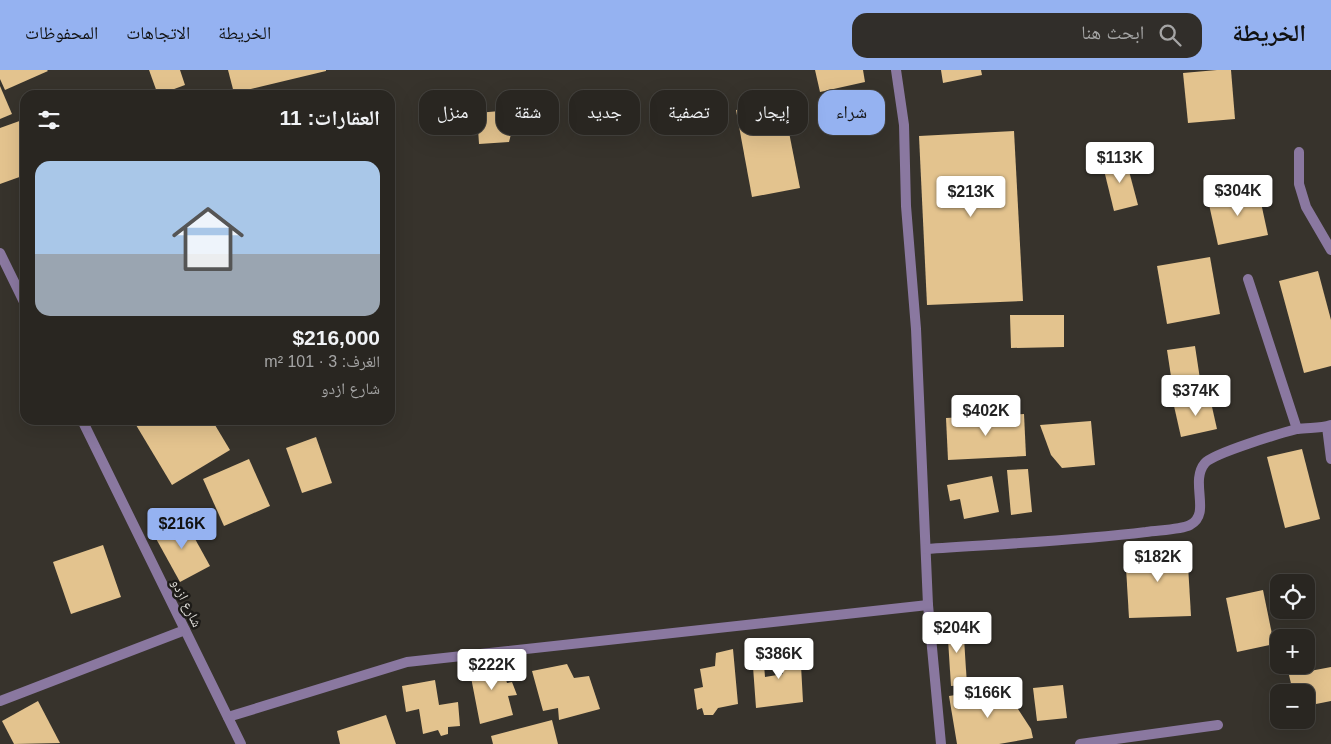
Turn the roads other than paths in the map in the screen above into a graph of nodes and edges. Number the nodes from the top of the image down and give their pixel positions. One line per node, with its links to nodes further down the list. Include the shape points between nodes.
1 (896, 70): 11 (street, via 904,125)
2 (1299, 152): 3 (street, via 1299,184 1306,207)
3 (1331, 250)
4 (0, 253): 6 (street)
5 (1248, 279): 9 (street)
6 (20, 294)
7 (84, 425): 13 (street, شارع ازدو)
8 (1329, 426): 9 (street); 10 (street)
9 (1297, 429): 11 (street, via 1206,461 1199,472 1201,512 1198,520 1188,526 1129,534)
10 (1331, 459)
11 (926, 549): 12 (street)
12 (928, 605): 15 (street, via 407,662); 18 (street)
13 (185, 630): 14 (street); 15 (street, شارع ازدو)
14 (0, 701)
15 (228, 717): 17 (street, شارع ازدو)
16 (1218, 725): 19 (street)
17 (241, 744)
18 (941, 744)
19 (1080, 744)

